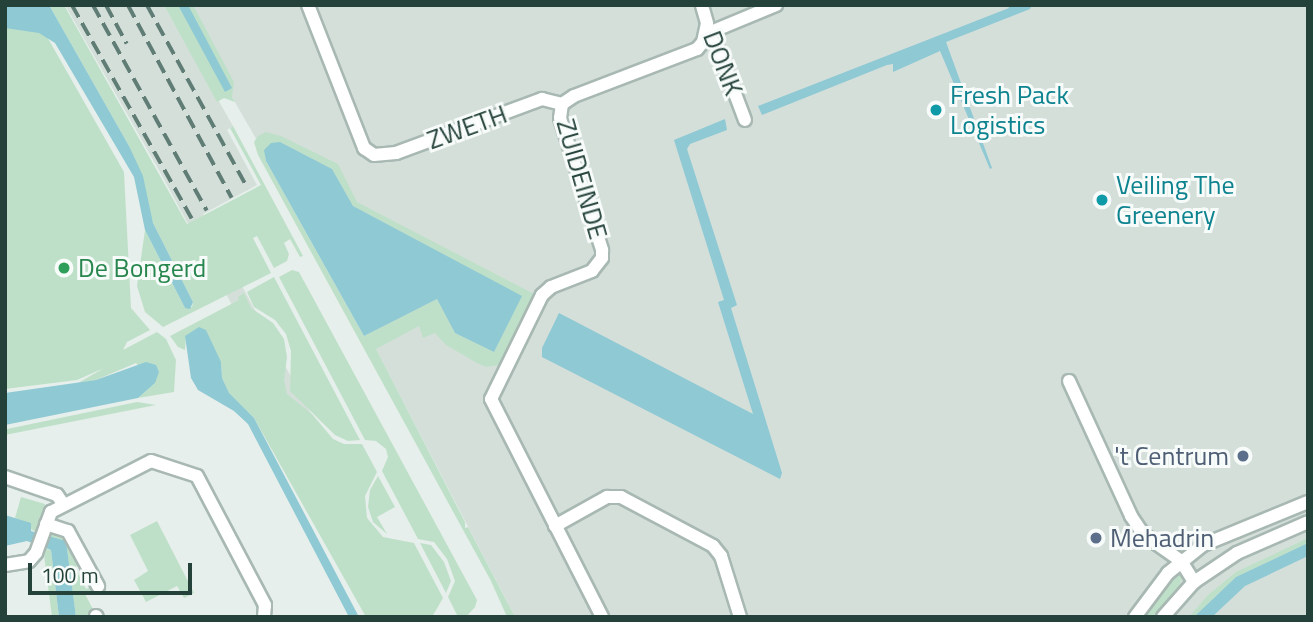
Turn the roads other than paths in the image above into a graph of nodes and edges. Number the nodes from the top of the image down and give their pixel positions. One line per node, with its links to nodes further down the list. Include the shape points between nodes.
1 (308, 5): 5 (street, ZWETH, via 364,148 374,155 396,153 542,99)
2 (702, 5): 4 (street, DONK)
3 (776, 5): 4 (street, ZWETH)
4 (706, 34): 5 (street, ZWETH, via 697,48); 6 (street, DONK, via 717,46)
5 (562, 104): 12 (street, ZUIDEINDE, via 560,118 602,258 592,271 551,286 542,295 491,399)
6 (745, 120)
7 (1069, 381): 14 (street, via 1131,516 1143,534)
8 (5, 477): 10 (street, via 57,495)
9 (1308, 502): 14 (street, via 1203,545)
10 (64, 505): 13 (street, via 51,512); 18 (street, via 151,461 197,476 265,605)
11 (1308, 522): 16 (street, via 1237,553)
12 (555, 526): 19 (street, ZUIDEINDE); 20 (street, via 607,497 621,497 713,545 721,556)
13 (45, 527): 15 (street, via 29,561); 17 (street, via 68,531)
14 (1181, 561): 16 (street); 21 (street)
15 (5, 565)
16 (1194, 582): 22 (street)
17 (98, 586)
18 (264, 617)
19 (602, 617)
20 (740, 617)
21 (1135, 617)
22 (1163, 617)

